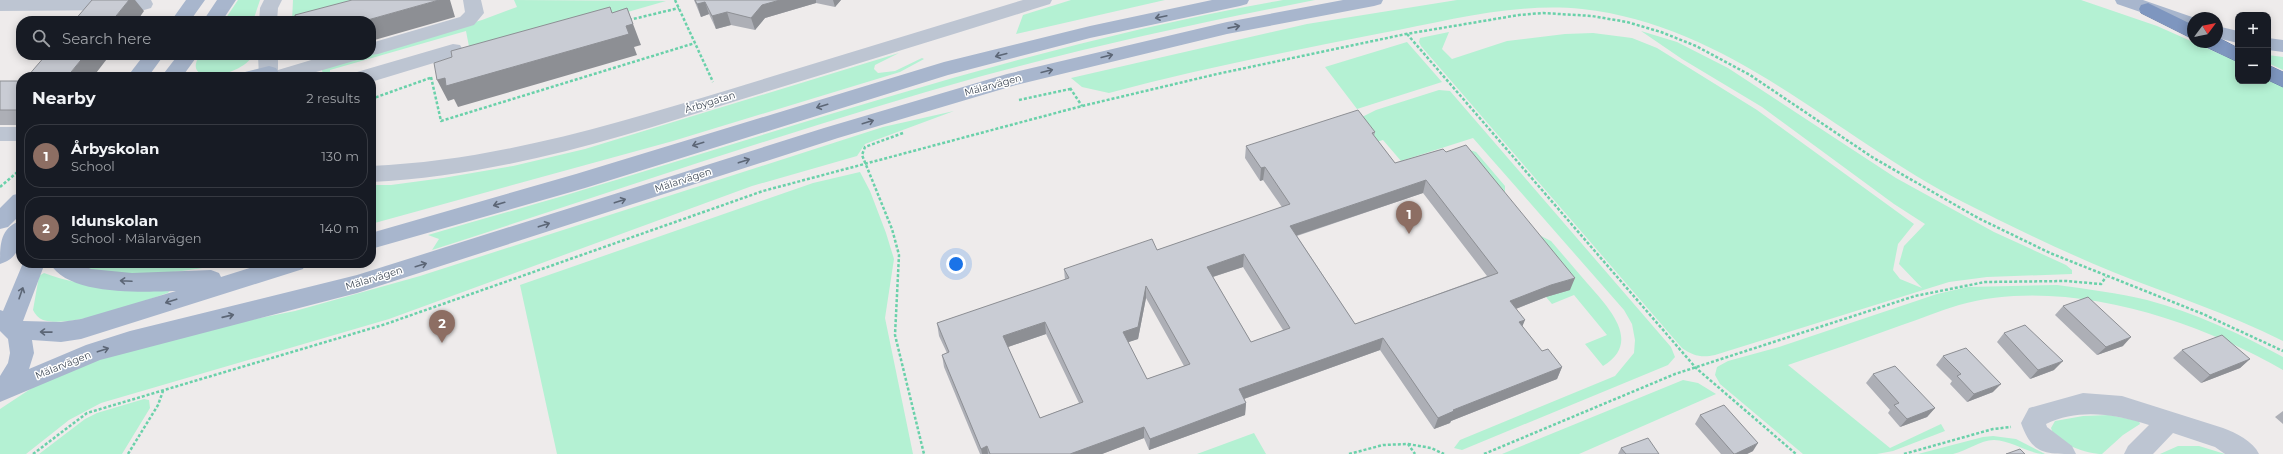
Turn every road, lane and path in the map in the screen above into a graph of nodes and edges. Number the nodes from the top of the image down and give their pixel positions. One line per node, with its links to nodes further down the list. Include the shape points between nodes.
1 (196, 0): 16 (main road)
2 (227, 0): 17 (main road)
3 (273, 0): 18 (street)
4 (472, 0): 28 (street, via 475,13 467,21)
5 (675, 0): 13 (path)
6 (1043, 0): 14 (street, Årbygatan)
7 (1240, 0): 12 (main road)
8 (1374, 0): 71 (main road, Mälarvägen, one-way to 8, via 94,352 356,284 940,100 1136,48)
9 (2124, 1): 15 (main road)
10 (144, 4): 11 (street)
11 (0, 5)
12 (1196, 5): 60 (main road, one-way to 60, via 944,70 577,182)
13 (679, 8): 19 (path); 25 (path)
14 (985, 8): 47 (street, Årbygatan)
15 (2148, 10): 20 (main road); 21 (highway)
16 (184, 16)
17 (216, 16)
18 (268, 16)
19 (625, 21)
20 (2187, 22)
21 (2187, 30)
22 (2223, 33): 24 (main road)
23 (1406, 34): 49 (path); 66 (path, via 1543,13 1609,18 1661,32 1732,64 1872,157 1950,203 2019,238); 69 (path)
24 (2235, 36)
25 (695, 43): 42 (path, via 441,121); 47 (path)
26 (2271, 44): 27 (main road)
27 (2283, 46)
28 (376, 48)
29 (2223, 48): 31 (highway)
30 (453, 50): 39 (street)
31 (2235, 54)
32 (150, 60): 35 (main road)
33 (339, 60): 38 (street)
34 (187, 64): 36 (main road)
35 (141, 72)
36 (177, 72)
37 (267, 72): 38 (street)
38 (312, 72)
39 (376, 73)
40 (2271, 74): 43 (highway)
41 (436, 75): 42 (path)
42 (431, 77): 46 (path, via 407,88)
43 (2283, 80)
44 (1068, 85): 45 (path)
45 (1070, 89): 48 (path); 49 (path)
46 (376, 97)
47 (721, 99): 55 (street, Årbygatan, via 639,124 492,162 420,172)
48 (1019, 100)
49 (1082, 106): 53 (path)
50 (906, 132): 53 (path, via 865,147 862,155)
51 (0, 134): 52 (street)
52 (16, 134)
53 (865, 163): 70 (path, via 763,191 386,324); 77 (path, via 892,229 899,255 895,335)
54 (16, 173): 56 (path)
55 (376, 174)
56 (0, 187)
57 (16, 206): 58 (main road)
58 (0, 221)
59 (16, 235): 61 (main road)
60 (376, 240)
61 (0, 255)
62 (31, 268): 67 (main road, one-way to 62)
63 (65, 268): 65 (main road, one-way to 63, via 174,282 105,280 81,276)
64 (277, 268): 65 (main road)
65 (248, 276): 67 (main road, one-way to 67, via 81,329 61,332)
66 (2106, 277): 68 (path, via 2210,317); 69 (path, via 2101,284 2019,281 1952,287 1916,296)
67 (9, 324): 71 (main road, via 22,342 22,356 16,372)
68 (2283, 351)
69 (1696, 368): 81 (path, via 1616,397); 82 (path)
70 (163, 391): 75 (path, via 87,413); 76 (path, via 158,405)
71 (1, 392)
72 (2168, 422): 73 (street, via 2122,406 2083,403 2038,415 2033,424); 85 (street); 86 (street, via 2223,439)
73 (2036, 430): 83 (path, via 2010,427 1994,429); 84 (street)
74 (1408, 444): 78 (path, via 1383,445); 79 (path); 80 (path, via 1431,448)
75 (33, 454)
76 (128, 454)
77 (924, 454)
78 (1349, 454)
79 (1415, 454)
80 (1444, 454)
81 (1484, 454)
82 (1796, 454)
83 (1904, 454)
84 (2063, 454)
85 (2137, 454)
86 (2246, 454)

